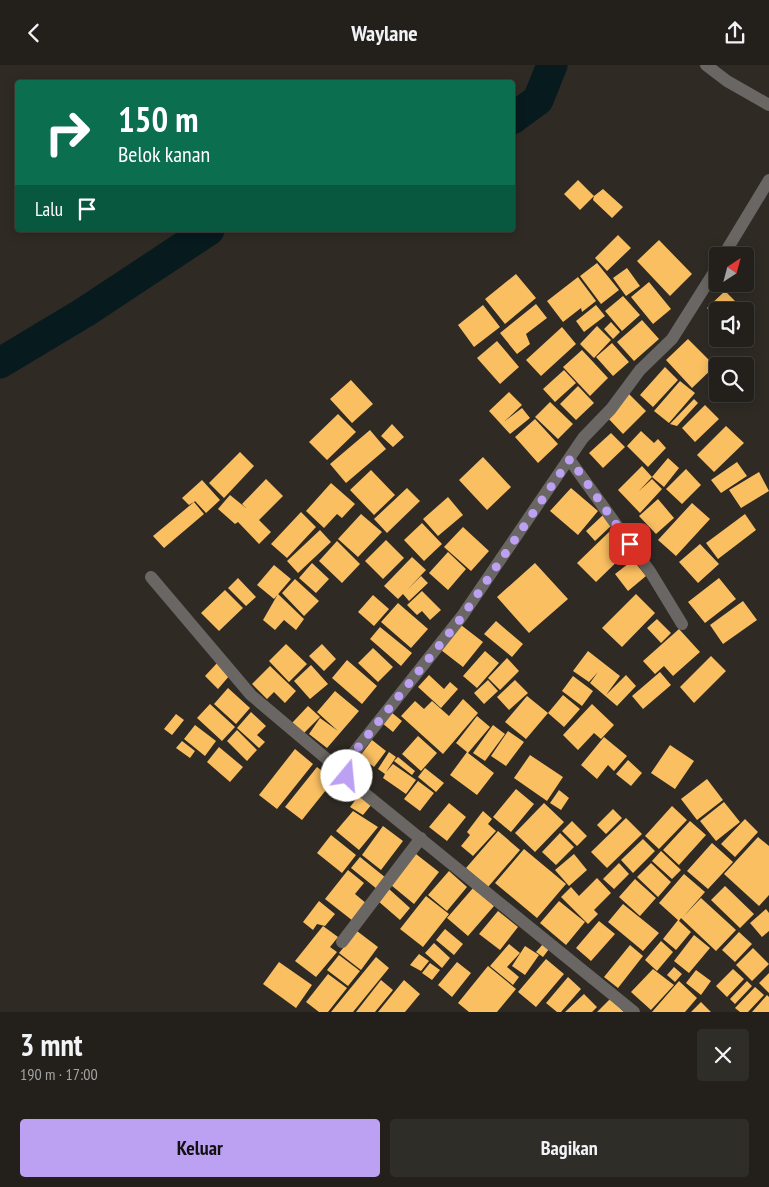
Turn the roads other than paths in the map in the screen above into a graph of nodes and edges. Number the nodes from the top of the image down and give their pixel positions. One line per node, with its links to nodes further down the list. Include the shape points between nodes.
1 (706, 65): 2 (street)
2 (769, 105)
3 (769, 180): 4 (street)
4 (728, 247)
5 (709, 280): 6 (street, via 672,339 640,370 611,409 583,438)
6 (570, 459): 8 (street, via 651,573); 9 (street, via 462,617 352,755)
7 (151, 577): 9 (street, via 251,695)
8 (682, 623)
9 (347, 776): 10 (street)
10 (421, 838): 11 (street); 12 (street)
11 (342, 942)
12 (634, 1012)

